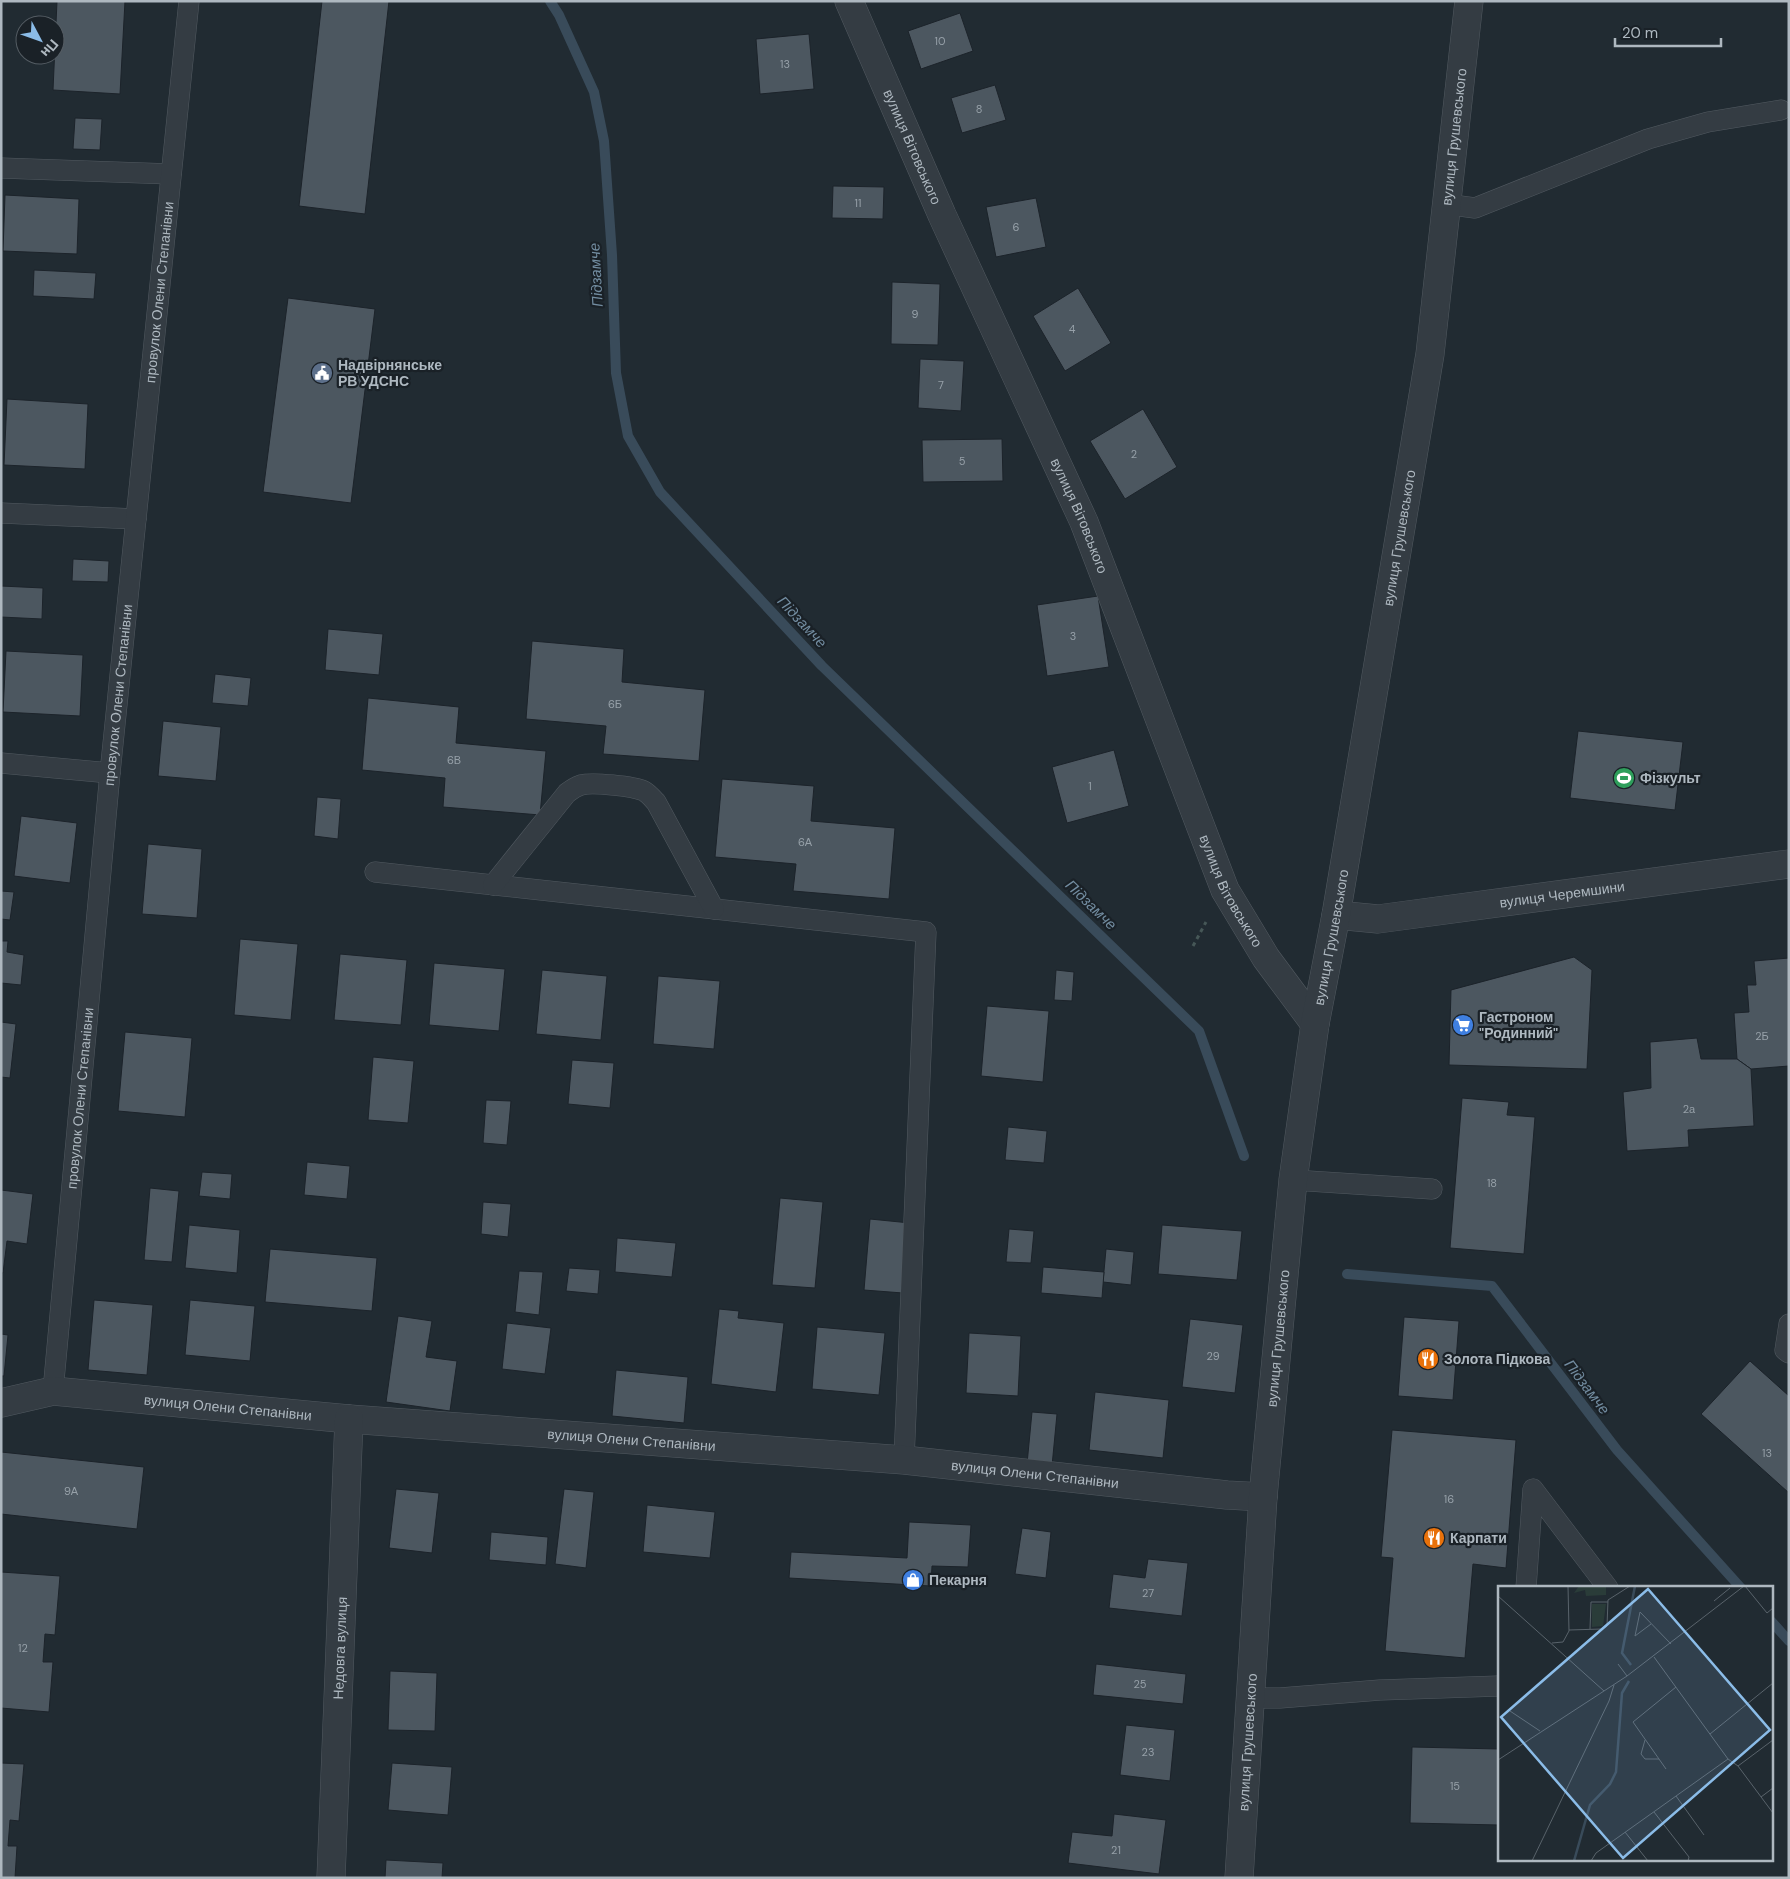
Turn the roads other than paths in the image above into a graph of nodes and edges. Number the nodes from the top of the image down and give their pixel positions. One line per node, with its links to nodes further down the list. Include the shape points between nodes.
1 (189, 1): 6 (lane, провулок Олени Степанівни)
2 (849, 1): 17 (street, вулиця Вітовського, via 942,215 1084,522 1225,890 1266,958)
3 (1469, 1): 7 (street, вулиця Грушевського)
4 (1782, 110): 7 (lane, via 1708,122 1648,139 1475,208)
5 (1, 168): 6 (lane)
6 (172, 174): 9 (lane, провулок Олени Степанівни)
7 (1445, 204): 16 (street, вулиця Грушевського, via 1430,354)
8 (1, 513): 9 (lane)
9 (136, 519): 11 (lane, провулок Олени Степанівни)
10 (1, 763): 11 (lane)
11 (110, 773): 22 (lane, провулок Олени Степанівни)
12 (1789, 864): 16 (street, вулиця Черемшини, via 1378,919)
13 (375, 872): 14 (lane)
14 (493, 886): 15 (lane); 15 (lane, via 567,794 582,784 591,784 635,789 656,802)
15 (714, 910): 25 (lane, via 926,932)
16 (1336, 915): 17 (street, вулиця Грушевського)
17 (1316, 1024): 18 (street, вулиця Грушевського)
18 (1293, 1180): 19 (lane); 26 (street, вулиця Грушевського)
19 (1432, 1189)
20 (1789, 1324): 21 (lane, via 1785,1350)
21 (1789, 1353)
22 (53, 1391): 23 (street, вулиця Олени Степанівни); 24 (street, вулиця Олени Степанівни)
23 (1, 1403)
24 (349, 1419): 25 (street, вулиця Олени Степанівни); 31 (street, Недовга вулиця)
25 (904, 1460): 26 (street, вулиця Олени Степанівни)
26 (1263, 1497): 30 (street, вулиця Грушевського)
27 (1526, 1586): 28 (lane, via 1533,1489)
28 (1606, 1586)
29 (1498, 1686): 30 (lane)
30 (1250, 1698): 32 (street, вулиця Грушевського)
31 (331, 1878)
32 (1240, 1878)

